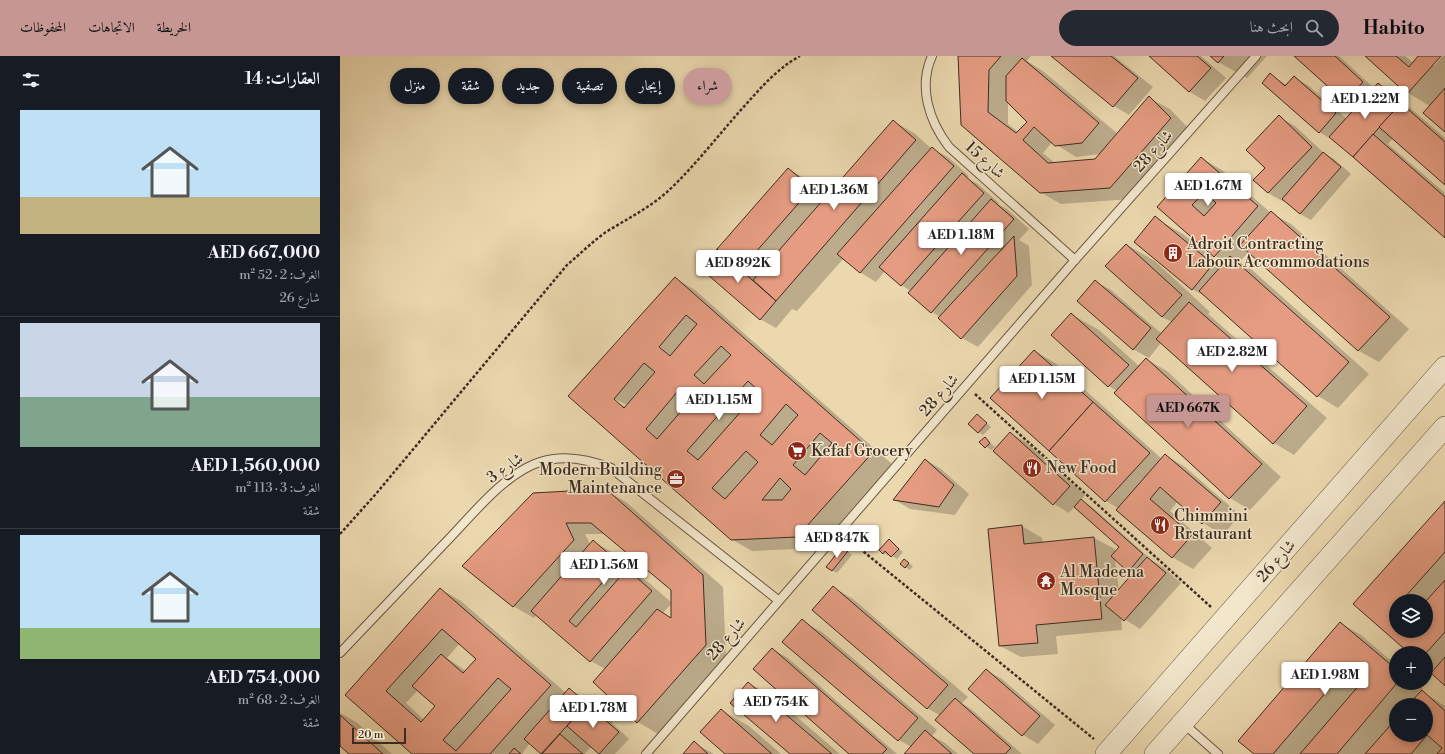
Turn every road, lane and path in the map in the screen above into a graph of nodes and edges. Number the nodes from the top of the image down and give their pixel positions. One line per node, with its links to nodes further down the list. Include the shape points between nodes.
1 (800, 56): 9 (path, via 767,80 666,193 605,233 567,265)
2 (932, 56): 4 (lane, شارع 15, via 927,72 926,98 933,124 940,136 948,147)
3 (1256, 56): 4 (lane, شارع 28)
4 (1075, 260): 6 (lane, شارع 28)
5 (1445, 367): 11 (street, شارع 26)
6 (965, 385): 8 (lane, شارع 28); 11 (path)
7 (1443, 434): 13 (street)
8 (838, 531): 10 (lane, شارع 28); 14 (path)
9 (340, 534)
10 (778, 600): 12 (lane, شارع 3, via 611,468 583,459 554,459 526,468 496,491); 15 (lane, شارع 28)
11 (1225, 619): 14 (street, شارع 26)
12 (340, 653)
13 (1183, 723): 16 (street); 17 (lane)
14 (1107, 752)
15 (646, 754)
16 (1155, 754)
17 (1218, 754)

